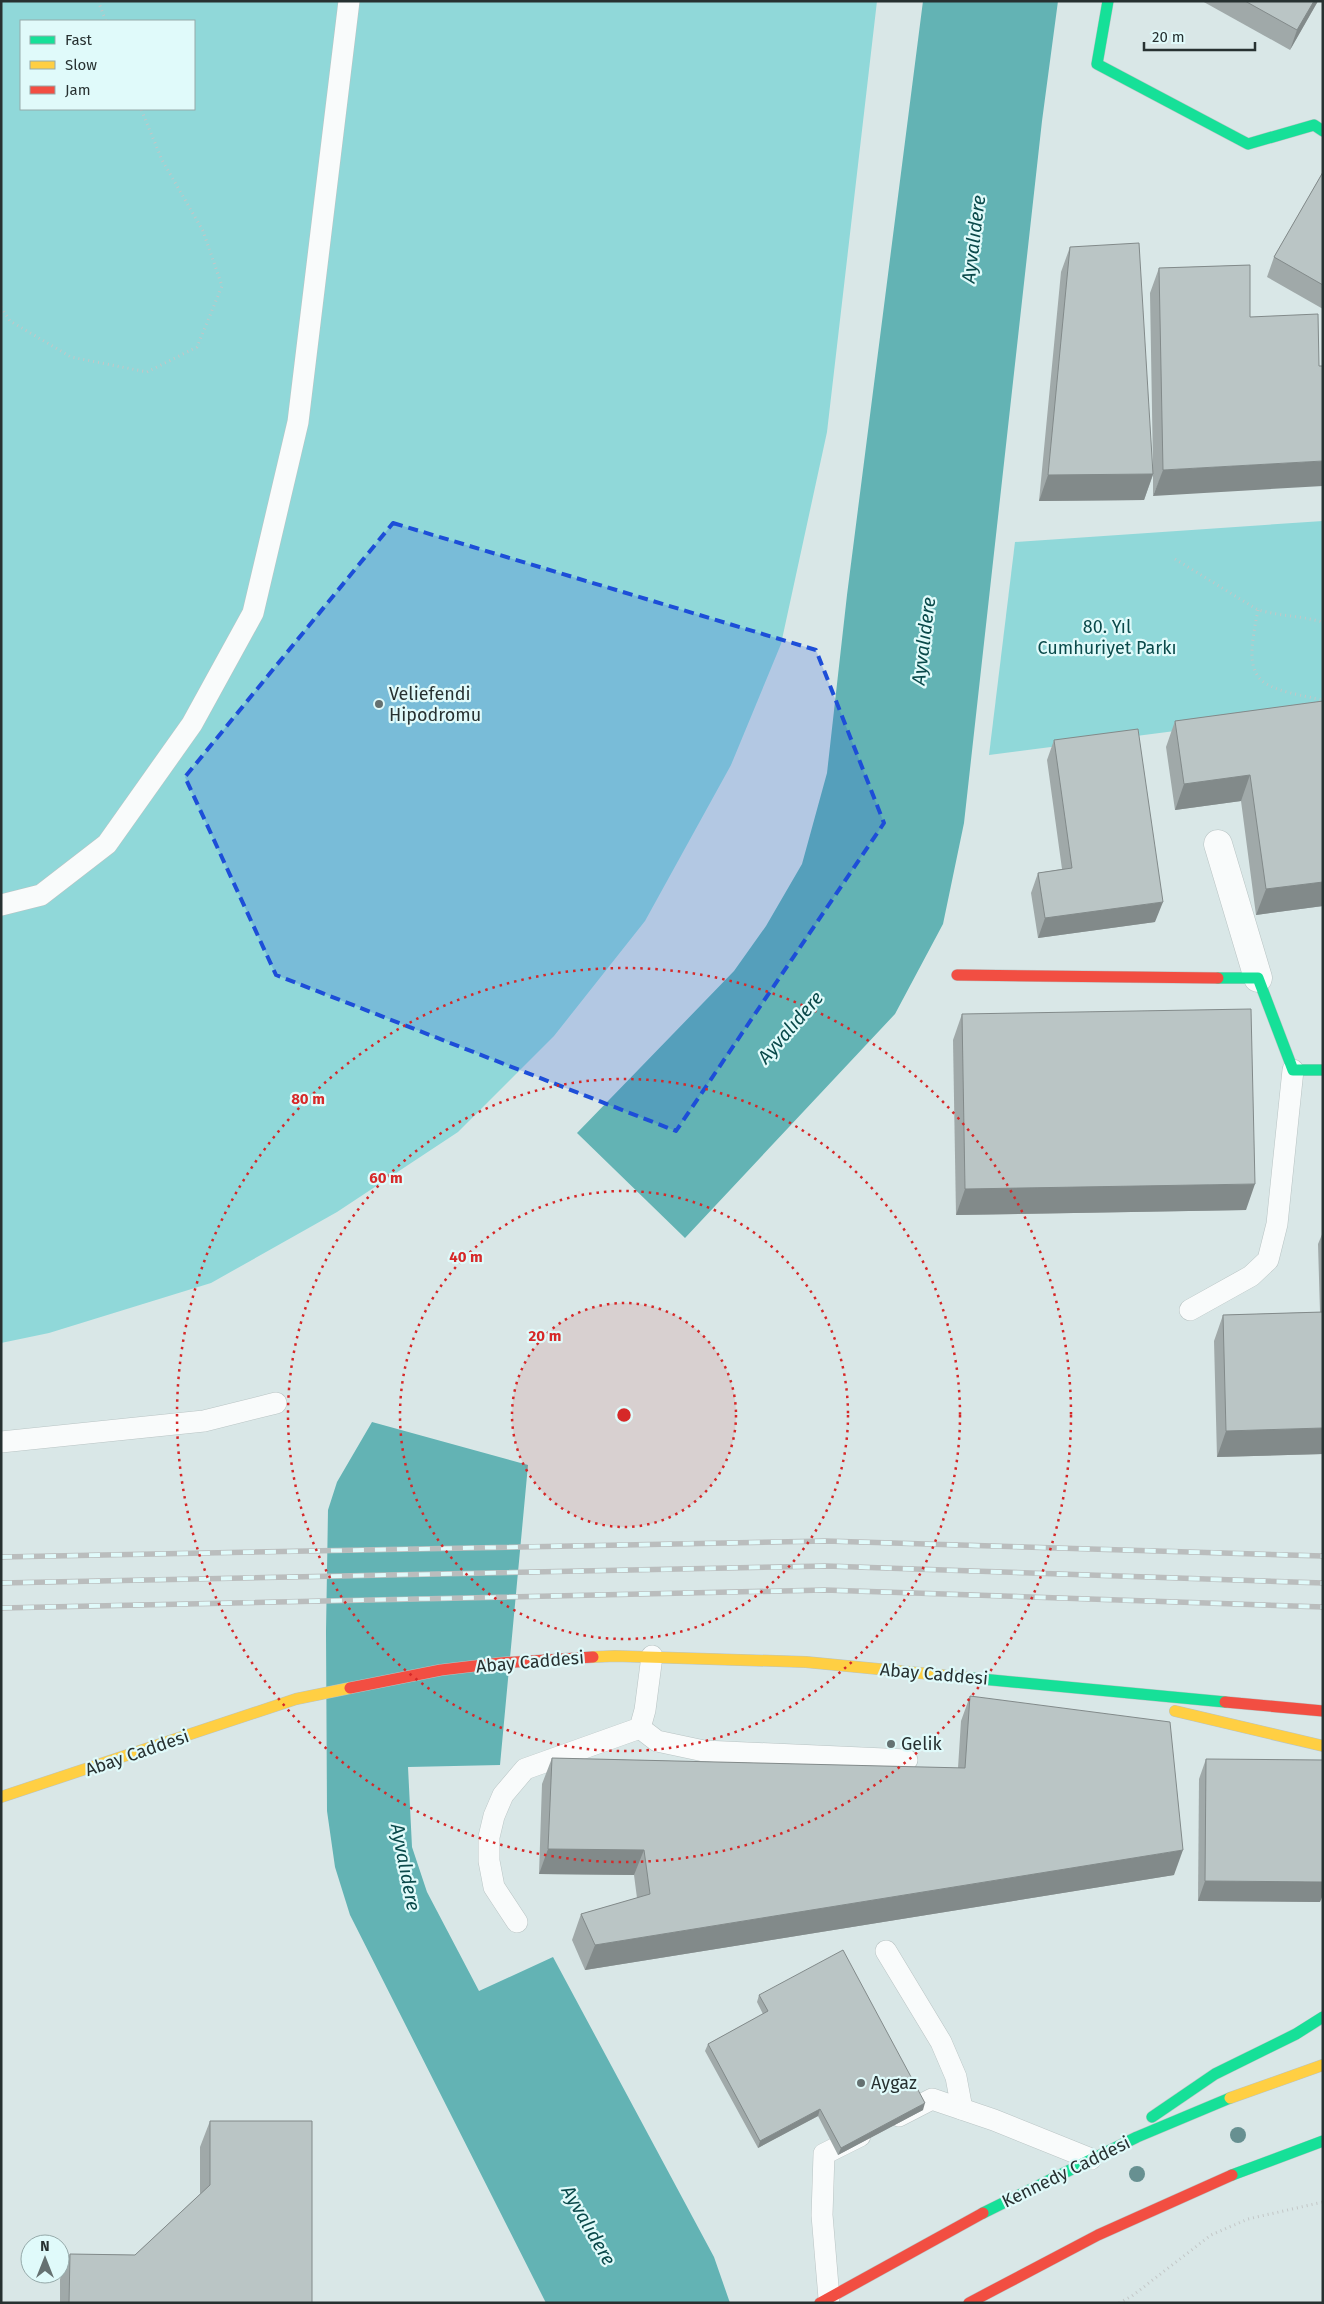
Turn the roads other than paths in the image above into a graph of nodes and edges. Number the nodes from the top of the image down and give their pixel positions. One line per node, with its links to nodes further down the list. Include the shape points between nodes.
1 (349, 1): 5 (lane, via 298,422 253,613 192,724 106,844 41,895)
2 (1108, 1): 3 (main road, via 1097,64 1248,144 1314,125)
3 (1323, 130)
4 (1218, 844): 7 (street)
5 (1, 905)
6 (957, 975): 7 (main road)
7 (1258, 978): 8 (main road)
8 (1293, 1070): 9 (main road); 10 (lane, via 1277,1224 1268,1260 1251,1276)
9 (1323, 1070)
10 (1190, 1310)
11 (276, 1403): 12 (lane, via 204,1421)
12 (1, 1442)
13 (652, 1656): 14 (main road, Abay Caddesi, via 806,1662); 16 (lane, via 646,1710); 19 (main road, Abay Caddesi, via 500,1663 441,1670 296,1699)
14 (1076, 1687): 15 (main road); 17 (main road)
15 (1323, 1711)
16 (640, 1728): 18 (lane, via 657,1741 704,1751); 20 (lane, via 524,1769 503,1795 489,1837 489,1860 494,1887)
17 (1323, 1746)
18 (907, 1760)
19 (1, 1797)
20 (516, 1922)
21 (886, 1951): 24 (lane, via 941,2042 956,2077)
22 (1323, 2018): 26 (main road, via 1215,2074)
23 (1323, 2065): 26 (main road, Kennedy Caddesi, via 1185,2116)
24 (962, 2109): 26 (lane); 27 (lane, via 932,2099 824,2154)
25 (1323, 2141): 28 (main road, via 1142,2215 1014,2277)
26 (1091, 2159): 27 (main road, Kennedy Caddesi, via 981,2214)
27 (825, 2300)
28 (969, 2303)

